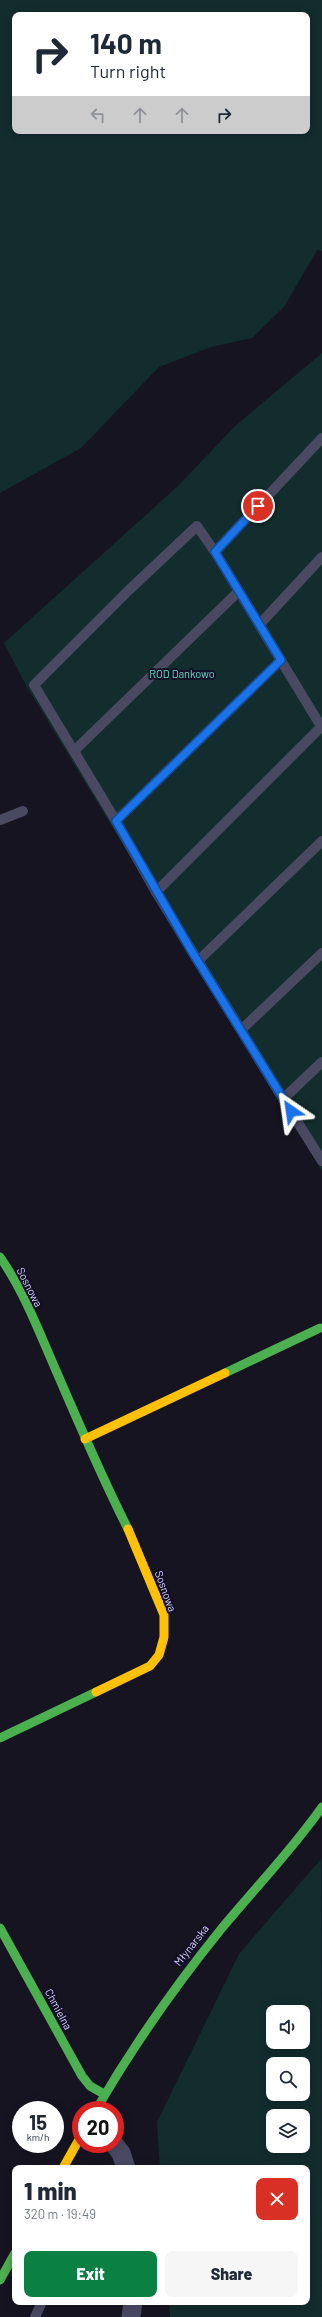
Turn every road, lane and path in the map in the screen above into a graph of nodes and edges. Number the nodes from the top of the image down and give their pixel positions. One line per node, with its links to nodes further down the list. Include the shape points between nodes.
1 (322, 438): 2 (lane)
2 (215, 552): 4 (lane); 8 (lane, via 197,526 34,685)
3 (322, 557): 5 (lane)
4 (239, 591): 5 (lane); 8 (lane)
5 (259, 625): 6 (lane)
6 (281, 660): 7 (lane); 11 (lane)
7 (322, 727): 13 (lane)
8 (74, 751): 11 (lane)
9 (23, 811): 10 (lane)
10 (0, 820)
11 (116, 821): 13 (lane)
12 (322, 841): 15 (lane)
13 (156, 892): 15 (lane)
14 (322, 953): 16 (lane)
15 (198, 961): 16 (lane)
16 (241, 1030): 18 (lane)
17 (322, 1062): 18 (lane)
18 (283, 1099): 19 (lane)
19 (322, 1161)
20 (0, 1256): 22 (street, Sosnowa, via 13,1276 34,1320)
21 (320, 1328): 22 (street)
22 (85, 1439): 23 (street, Sosnowa, via 132,1537 164,1615 164,1637 159,1655 150,1666)
23 (0, 1738)
24 (322, 1808): 26 (street, Młynarska, via 179,1980 147,2025)
25 (0, 1928): 26 (street, Chmielna, via 82,2076 90,2086)
26 (104, 2094): 27 (street, Młynarska)
27 (100, 2101)
28 (72, 2151): 30 (street)
29 (121, 2153): 31 (street)
30 (64, 2165)
31 (125, 2165)
32 (12, 2258): 33 (street)
33 (0, 2280)
34 (41, 2305): 36 (lane)
35 (133, 2305): 37 (street)
36 (35, 2317)
37 (131, 2317)

